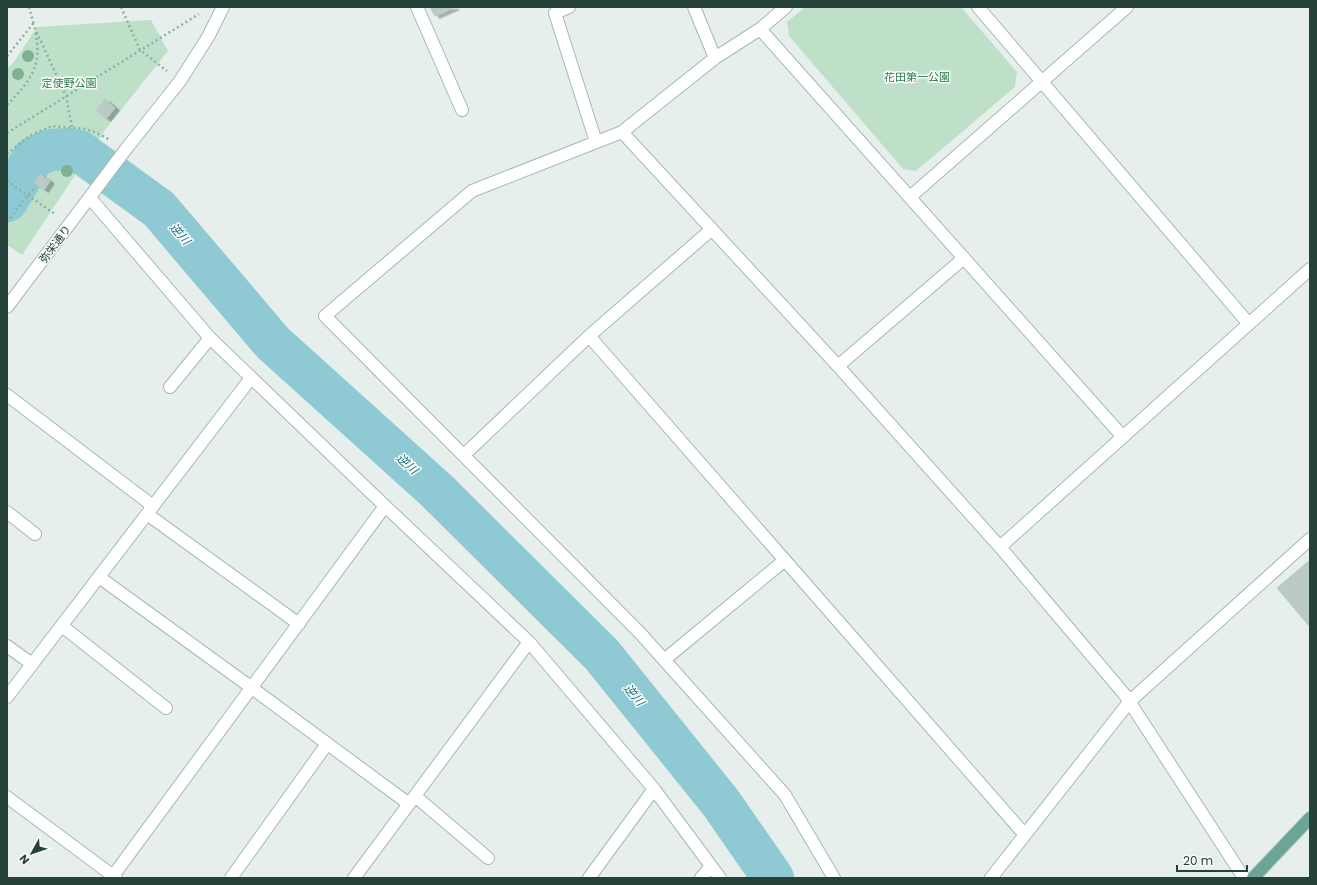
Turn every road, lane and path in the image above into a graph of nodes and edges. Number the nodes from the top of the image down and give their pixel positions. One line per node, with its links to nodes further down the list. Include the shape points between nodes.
1 (29, 7): 11 (path)
2 (121, 7): 13 (path)
3 (224, 7): 16 (street, 弥栄通り)
4 (417, 7): 20 (street)
5 (569, 7): 24 (street, via 554,13)
6 (694, 7): 15 (street)
7 (786, 7): 12 (street)
8 (978, 7): 17 (street)
9 (1126, 7): 17 (street)
10 (204, 11): 13 (path)
11 (33, 24): 14 (path); 18 (path); 19 (path, via 38,49 36,64 28,83)
12 (760, 29): 15 (street); 30 (street)
13 (140, 50): 16 (path); 18 (path)
14 (7, 56)
15 (715, 58): 22 (street)
16 (180, 81): 25 (street, 弥栄通り)
17 (1042, 81): 30 (street); 38 (street)
18 (66, 96): 21 (path); 23 (path)
19 (7, 105)
20 (462, 110)
21 (72, 128): 25 (path, via 85,128); 26 (path, via 52,126 29,136)
22 (622, 132): 24 (street); 34 (street)
23 (7, 133)
24 (596, 142): 46 (street, via 472,191 325,316)
25 (126, 149): 31 (street, 弥栄通り)
26 (7, 154)
27 (7, 181): 29 (path)
28 (36, 188): 29 (path)
29 (28, 195): 32 (path); 33 (path)
30 (910, 197): 35 (street)
31 (90, 198): 33 (street, 弥栄通り); 40 (street)
32 (7, 222)
33 (70, 224): 37 (street, 弥栄通り)
34 (712, 229): 39 (street); 41 (street)
35 (964, 258): 41 (street); 45 (street)
36 (1310, 269): 38 (street)
37 (7, 307)
38 (1249, 324): 45 (street)
39 (589, 336): 46 (street); 53 (street)
40 (210, 338): 42 (street); 43 (street)
41 (838, 366): 52 (street)
42 (251, 378): 47 (street); 48 (street)
43 (170, 387)
44 (7, 395): 48 (street)
45 (1123, 437): 52 (street)
46 (464, 455): 59 (street)
47 (385, 506): 55 (street); 57 (street)
48 (150, 510): 54 (street); 55 (street)
49 (7, 512): 50 (street)
50 (35, 534)
51 (1310, 539): 63 (street)
52 (1000, 548): 63 (street)
53 (785, 560): 59 (street); 70 (street)
54 (99, 577): 56 (street); 61 (street)
55 (299, 624): 61 (street)
56 (62, 626): 60 (street); 64 (street)
57 (529, 642): 66 (street); 68 (street)
58 (7, 646): 60 (street)
59 (664, 660): 79 (street, via 784,795)
60 (32, 664): 62 (street)
61 (252, 688): 65 (street); 73 (street)
62 (7, 697)
63 (1130, 701): 70 (street); 81 (street)
64 (166, 708)
65 (327, 744): 68 (street); 74 (street)
66 (654, 789): 72 (street); 76 (street)
67 (7, 797): 73 (street)
68 (412, 800): 71 (street); 75 (street)
69 (1310, 818): 82 (main road)
70 (1025, 835): 80 (street)
71 (488, 858)
72 (711, 866): 77 (street); 78 (street)
73 (114, 877)
74 (231, 878)
75 (354, 878)
76 (589, 878)
77 (701, 878)
78 (720, 878)
79 (834, 878)
80 (991, 878)
81 (1244, 878)
82 (1253, 878)

